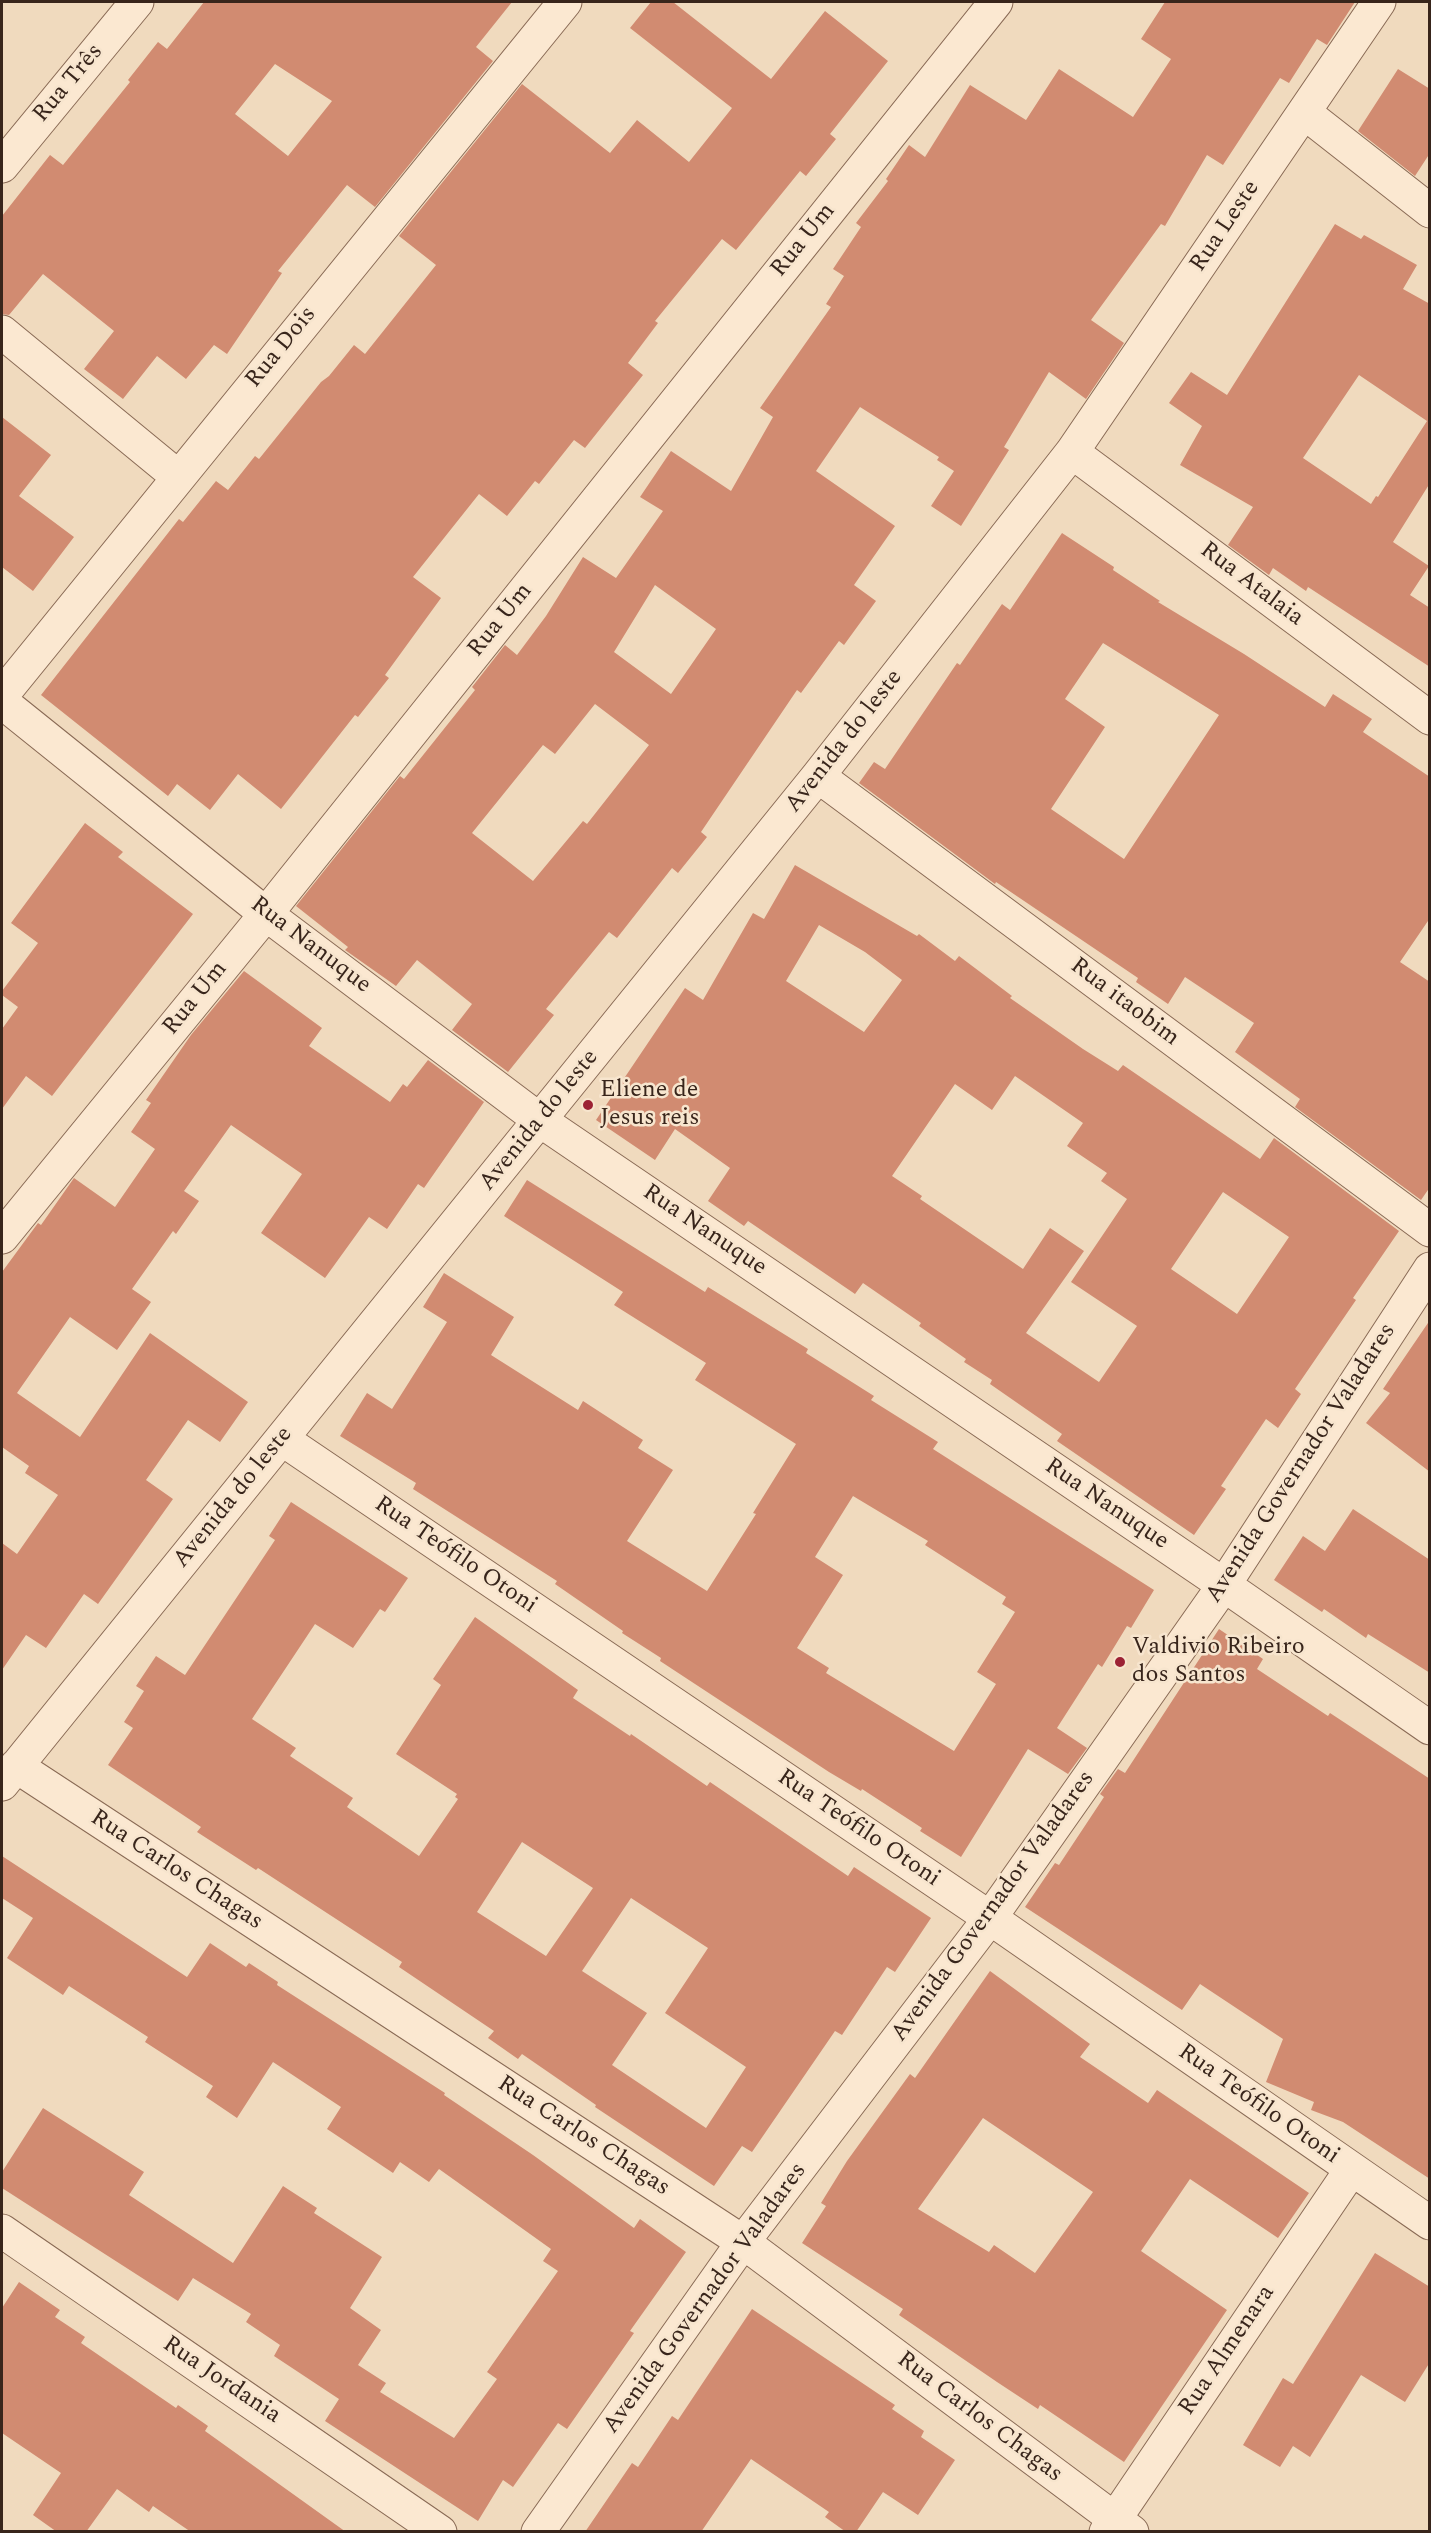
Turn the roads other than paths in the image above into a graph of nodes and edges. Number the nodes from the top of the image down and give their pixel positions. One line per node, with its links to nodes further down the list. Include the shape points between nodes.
1 (137, 2): 6 (street, Rua Três)
2 (565, 2): 10 (street, Rua Dois)
3 (996, 2): 15 (street, Rua Um)
4 (1379, 2): 5 (street, Rua Leste)
5 (1305, 113): 7 (street); 9 (street, Rua Leste)
6 (2, 166)
7 (1430, 211)
8 (2, 332): 10 (street)
9 (1072, 452): 13 (street, Rua Atalaia); 14 (street, Avenida do leste)
10 (177, 476): 11 (street, Rua Dois)
11 (2, 695)
12 (2, 702): 15 (street, Rua Nanuque)
13 (1430, 718)
14 (818, 776): 16 (street, Avenida do leste); 17 (street, Rua itaobim)
15 (266, 914): 16 (street, Rua Nanuque); 18 (street, Rua Um)
16 (541, 1120): 20 (street, Avenida do leste); 21 (street, Rua Nanuque)
17 (1430, 1230)
18 (2, 1237)
19 (1430, 1269): 21 (street, Avenida Governador Valadares)
20 (282, 1439): 23 (street, Avenida do leste); 24 (street, Rua Teófilo Otoni)
21 (1224, 1585): 22 (street, Rua Nanuque); 24 (street, Avenida Governador Valadares)
22 (1430, 1728)
23 (9, 1775): 28 (street, Rua Carlos Chagas)
24 (990, 1918): 25 (street, Rua Teófilo Otoni); 28 (street, Avenida Governador Valadares)
25 (1351, 2170): 26 (street, Rua Teófilo Otoni); 29 (street, Rua Almenara)
26 (1430, 2223)
27 (2, 2231): 30 (street, Rua Jordania)
28 (743, 2242): 29 (street, Rua Carlos Chagas); 31 (street, Avenida Governador Valadares)
29 (1118, 2527)
30 (440, 2532)
31 (538, 2532)

